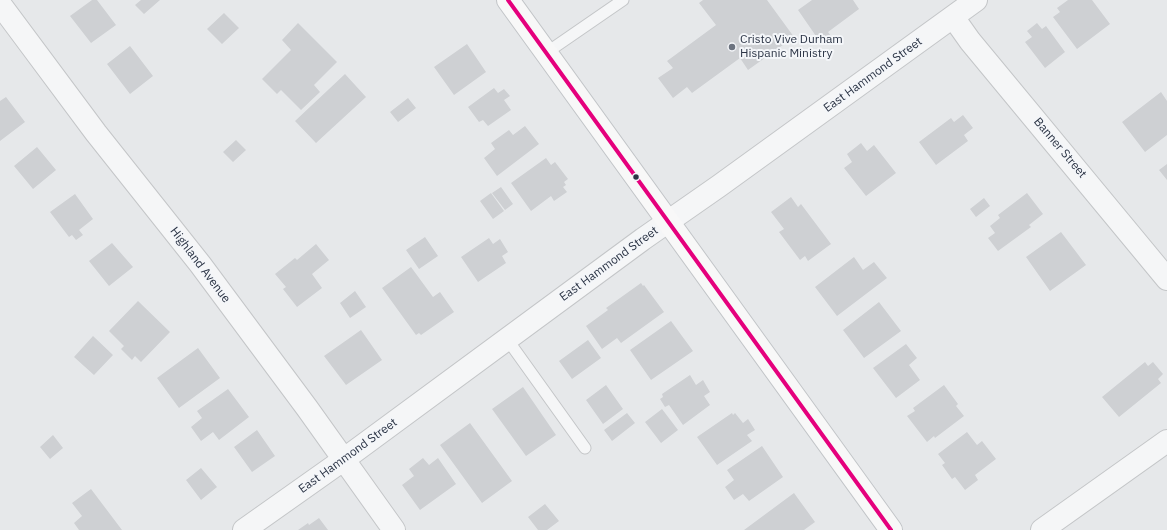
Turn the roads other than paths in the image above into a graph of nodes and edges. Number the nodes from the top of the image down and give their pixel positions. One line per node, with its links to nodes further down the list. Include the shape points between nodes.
1 (508, 0): 6 (main road)
2 (623, 0): 6 (lane)
3 (976, 0): 5 (street, East Hammond Street)
4 (0, 4): 12 (street, Highland Avenue, via 96,133 200,264)
5 (953, 17): 7 (street, East Hammond Street); 8 (street, Banner Street, via 970,41)
6 (546, 53): 7 (main road)
7 (667, 221): 9 (street, East Hammond Street); 15 (main road)
8 (1167, 279)
9 (507, 339): 11 (lane); 12 (street, East Hammond Street)
10 (1167, 441): 16 (street)
11 (585, 448)
12 (343, 460): 13 (street, East Hammond Street); 14 (street, Highland Avenue)
13 (244, 530)
14 (394, 530)
15 (891, 530)
16 (1042, 530)

